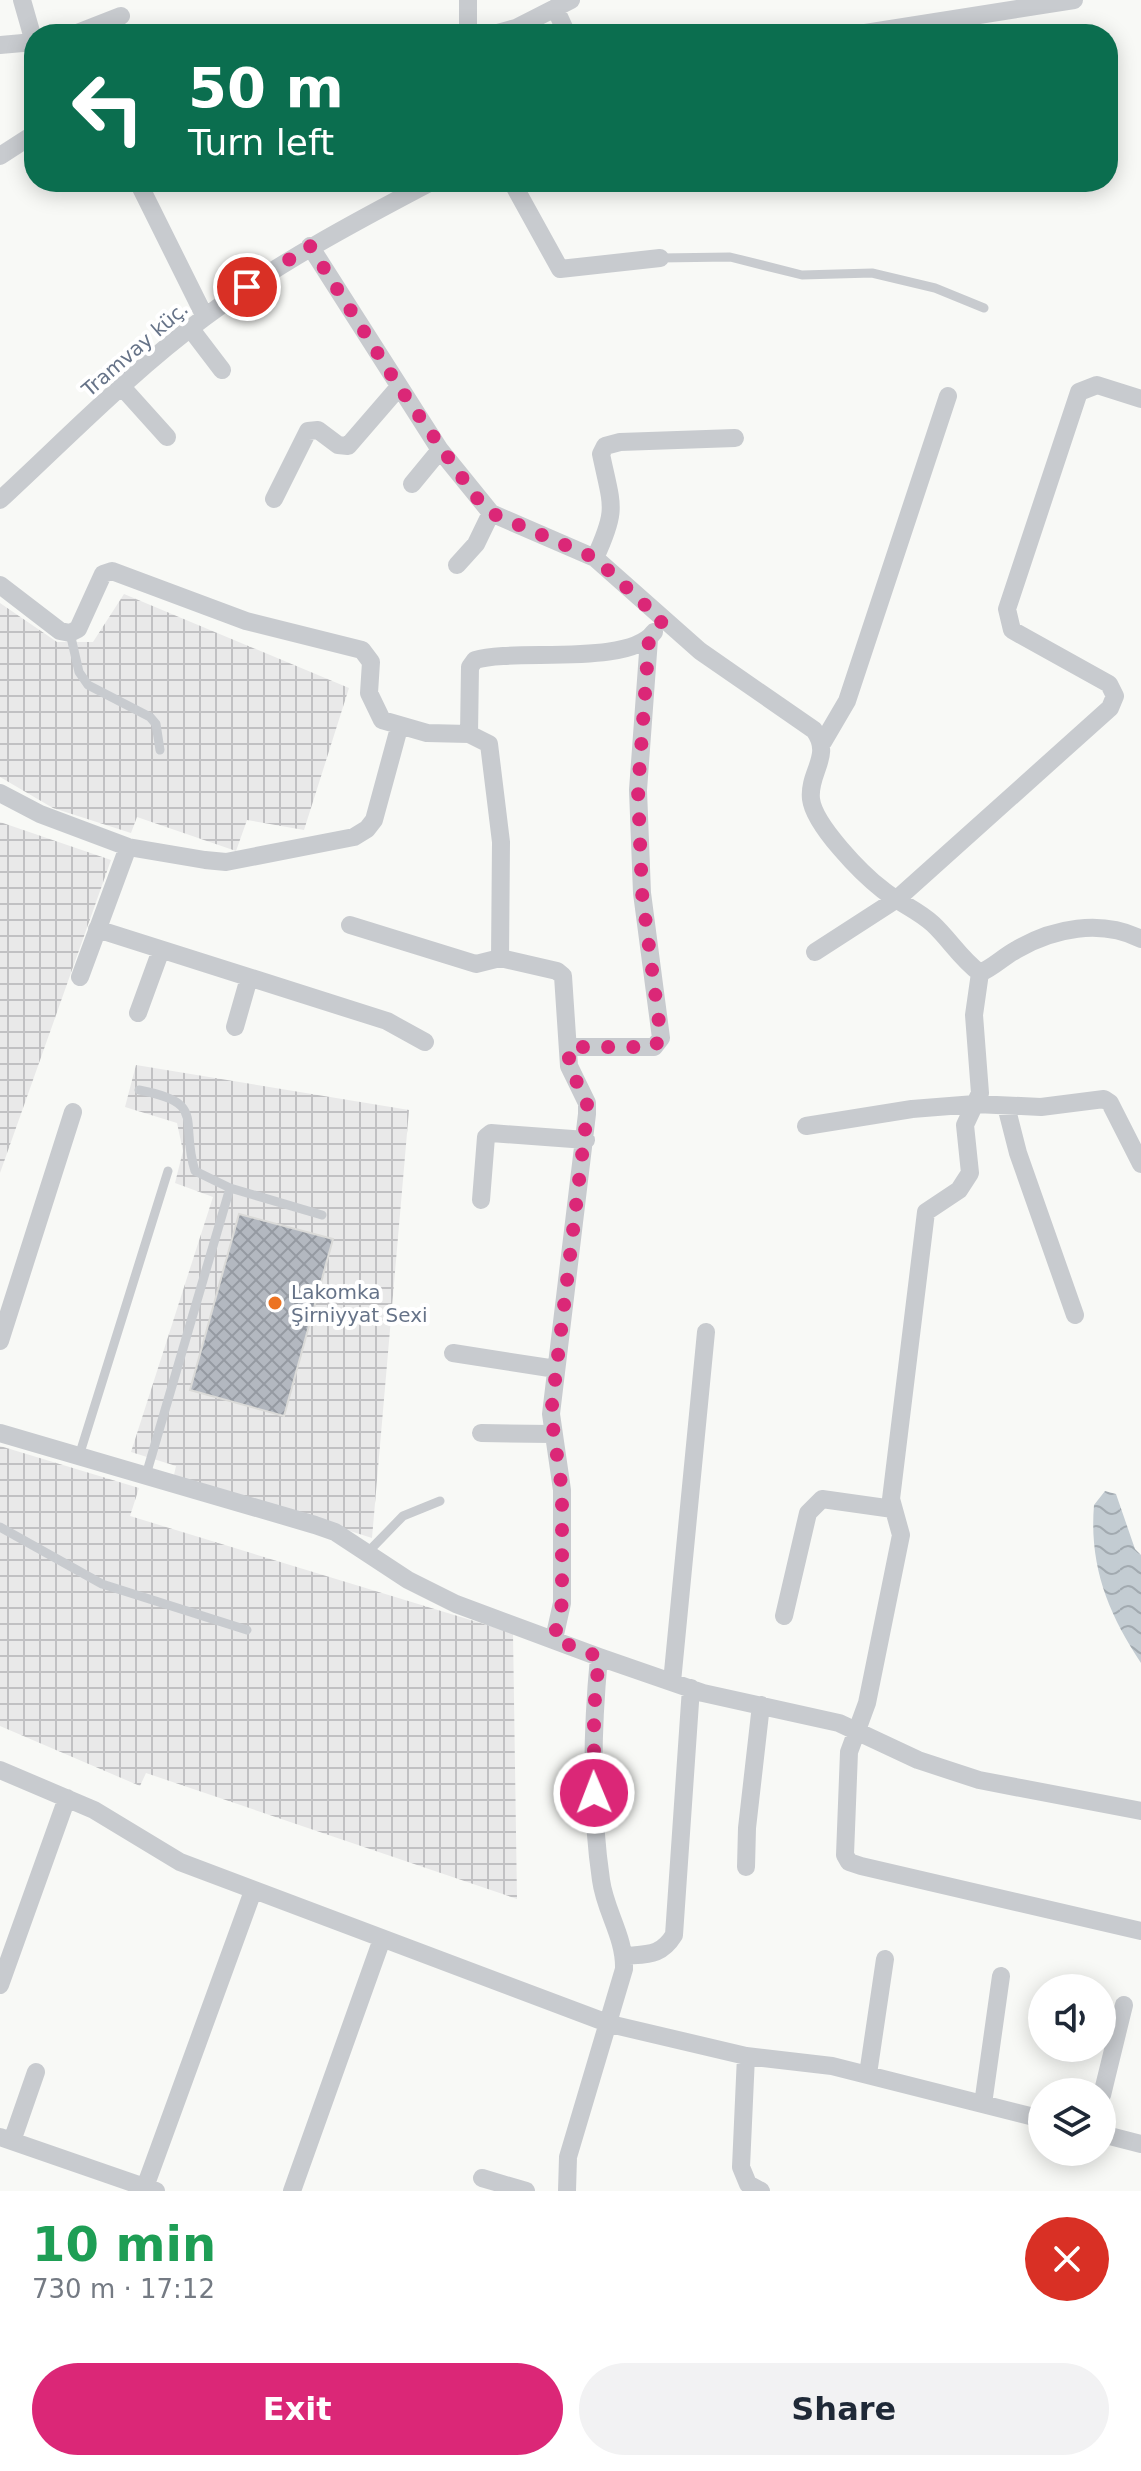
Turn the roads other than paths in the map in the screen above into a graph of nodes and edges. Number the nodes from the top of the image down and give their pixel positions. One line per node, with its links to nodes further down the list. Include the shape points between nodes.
1 (22, 0): 6 (street)
2 (468, 0): 8 (street)
3 (1074, 0): 11 (street)
4 (563, 4): 9 (street); 10 (street)
5 (121, 16): 7 (street)
6 (29, 24)
7 (101, 24)
8 (468, 24)
9 (524, 24)
10 (566, 24)
11 (922, 24)
12 (24, 43): 13 (street)
13 (0, 45)
14 (24, 140): 15 (street)
15 (0, 156)
16 (142, 192): 22 (street)
17 (412, 192): 19 (street, Tramvay küç.)
18 (518, 192): 20 (street, via 560,269)
19 (310, 246): 22 (street, Tramvay küç.); 25 (street)
20 (660, 258): 21 (lane, via 730,257 802,275 872,273 935,288)
21 (984, 308)
22 (198, 322): 23 (street); 24 (street, Tramvay küç.)
23 (222, 370)
24 (122, 387): 28 (street); 33 (street, Tramvay küç.)
25 (399, 387): 30 (street); 32 (street, via 348,446 318,430 308,431)
26 (1140, 395): 47 (street, via 1097,385 1079,392 1007,609 1012,630 1109,684 1115,696 1110,708)
27 (948, 396): 43 (street, via 847,701)
28 (167, 437)
29 (735, 438): 35 (street, via 605,446 601,454 613,510)
30 (440, 450): 31 (street); 34 (street)
31 (412, 484)
32 (274, 499)
33 (0, 500)
34 (491, 513): 35 (street); 36 (street, via 476,544)
35 (595, 558): 38 (street)
36 (457, 565)
37 (0, 585): 39 (street, via 60,631)
38 (662, 621): 40 (street); 43 (street, via 814,730)
39 (70, 633): 41 (street, via 78,629 103,574 127,574 246,621 362,650 371,662 373,709); 44 (lane, via 79,672 88,685 150,717)
40 (649, 639): 42 (street, via 602,653 475,660 470,667); 60 (street, via 639,820 642,893 661,1038 654,1047)
41 (399, 728): 42 (street); 46 (street, via 374,820 354,837 226,862)
42 (469, 734): 53 (street, via 483,738 492,752 501,842)
43 (823, 742): 47 (street, via 811,799 819,819 878,886)
44 (160, 750)
45 (0, 793): 46 (street)
46 (128, 847): 49 (street)
47 (897, 899): 52 (street); 54 (street, via 934,925)
48 (350, 925): 53 (street, via 476,964)
49 (97, 929): 51 (street); 55 (street)
50 (1138, 931): 54 (street, via 1081,928 1048,934)
51 (161, 950): 56 (street); 57 (street)
52 (815, 952)
53 (500, 958): 60 (street, via 563,976)
54 (980, 973): 62 (street, via 975,998 980,1080)
55 (80, 977)
56 (249, 978): 58 (street); 59 (street, via 387,1021)
57 (138, 1013)
58 (235, 1027)
59 (425, 1042)
60 (569, 1047): 66 (street, via 573,1079 587,1103)
61 (139, 1090): 69 (lane, via 180,1102 188,1115 195,1171)
62 (975, 1104): 63 (street); 65 (street); 83 (street, via 965,1125 970,1173 966,1182 926,1212)
63 (1006, 1106): 67 (street, via 1104,1099); 72 (street)
64 (73, 1112): 74 (street)
65 (806, 1126)
66 (586, 1140): 70 (street, via 491,1133 486,1137); 76 (street)
67 (1141, 1164)
68 (168, 1171): 80 (lane)
69 (230, 1188): 71 (lane); 81 (lane)
70 (481, 1200)
71 (322, 1215)
72 (1075, 1315)
73 (706, 1332): 90 (street)
74 (0, 1341)
75 (453, 1353): 76 (street)
76 (556, 1369): 79 (street)
77 (0, 1433): 80 (street)
78 (481, 1433): 79 (street)
79 (552, 1434): 88 (street, via 562,1490 562,1603)
80 (79, 1456): 81 (street)
81 (146, 1475): 85 (street, via 335,1532)
82 (440, 1501): 85 (lane, via 403,1516)
83 (893, 1509): 86 (street, via 822,1499 814,1503); 93 (street, via 901,1535 872,1682)
84 (0, 1527): 87 (lane, via 102,1584)
85 (367, 1553): 88 (street, via 456,1604)
86 (784, 1616)
87 (247, 1630)
88 (554, 1639): 89 (street)
89 (599, 1657): 90 (street); 101 (street, via 595,1839 601,1885)
90 (672, 1682): 91 (street)
91 (691, 1688): 92 (street); 101 (street, via 674,1935 657,1954)
92 (761, 1705): 93 (street); 97 (street)
93 (857, 1729): 96 (street, via 880,1744 979,1780); 99 (street, via 847,1773 849,1862)
94 (0, 1770): 95 (street)
95 (67, 1798): 98 (street, via 180,1862); 104 (street)
96 (1141, 1811)
97 (746, 1867)
98 (253, 1891): 100 (street); 117 (street)
99 (1141, 1931)
100 (382, 1939): 106 (street); 118 (street)
101 (625, 1956): 106 (street)
102 (885, 1959): 109 (street)
103 (1001, 1976): 111 (street)
104 (0, 1985)
105 (1124, 2005): 110 (street)
106 (610, 2024): 107 (street); 120 (street, via 568,2157)
107 (746, 2056): 109 (street); 121 (street, via 741,2167 748,2184)
108 (36, 2072): 114 (street)
109 (868, 2074): 111 (street)
110 (1106, 2078)
111 (983, 2104): 112 (street)
112 (1028, 2115)
113 (1116, 2138): 115 (street)
114 (6, 2139): 117 (street)
115 (1141, 2144)
116 (482, 2178): 119 (street)
117 (150, 2189)
118 (292, 2191)
119 (526, 2191)
120 (567, 2191)
121 (761, 2191)

